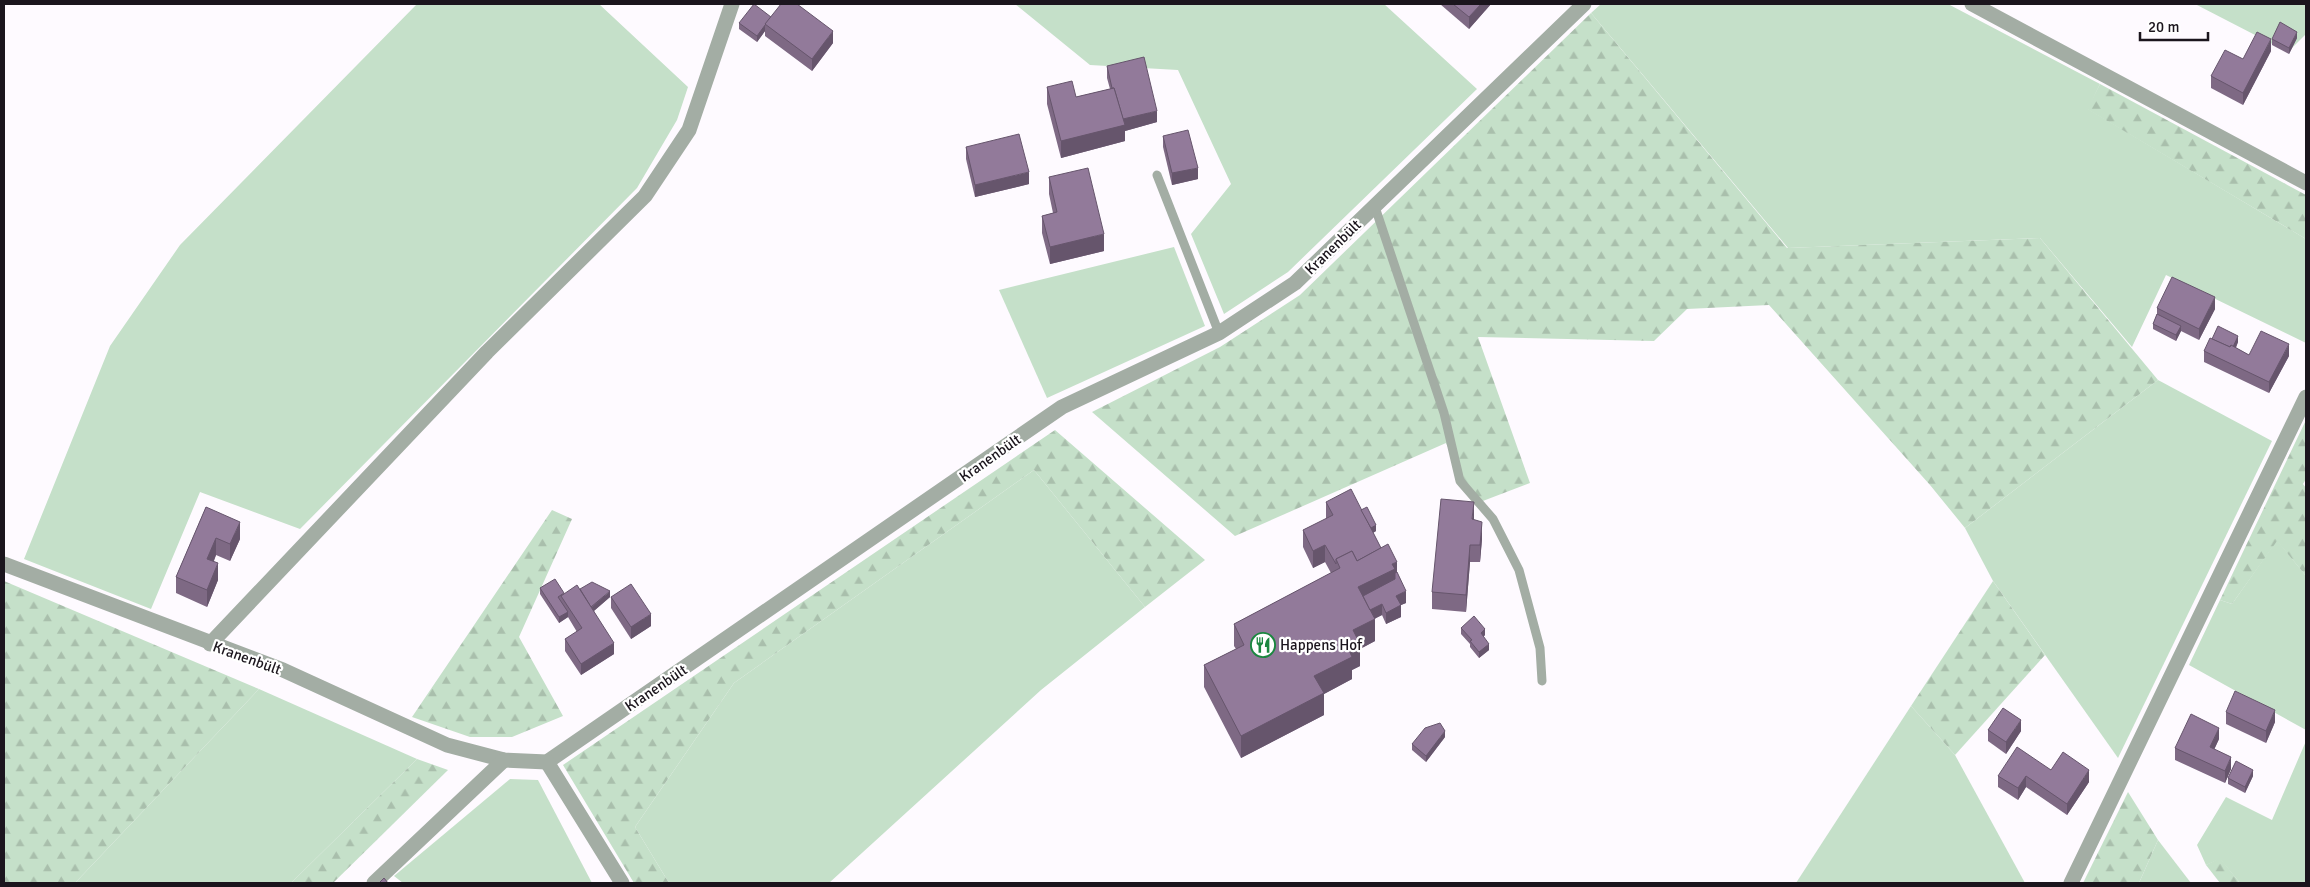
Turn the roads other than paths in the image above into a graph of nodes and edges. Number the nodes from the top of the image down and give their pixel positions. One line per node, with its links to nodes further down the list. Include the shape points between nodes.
1 (732, 4): 10 (street, via 688,130 645,196 487,352)
2 (1584, 4): 6 (street, Kranenbült)
3 (1972, 4): 5 (street)
4 (1157, 175): 7 (lane)
5 (2306, 183)
6 (1375, 208): 7 (street, Kranenbült, via 1295,283); 11 (lane, via 1444,413 1460,481 1493,519 1519,570 1540,648)
7 (1219, 333): 13 (street, Kranenbült, via 1062,407)
8 (2306, 397): 16 (street)
9 (4, 564): 10 (street, Kranenbült)
10 (210, 644): 12 (street, Kranenbült, via 283,670 448,745)
11 (1542, 681)
12 (504, 760): 13 (street, Kranenbült); 14 (street)
13 (547, 762): 15 (street)
14 (374, 883)
15 (622, 883)
16 (2072, 883)

